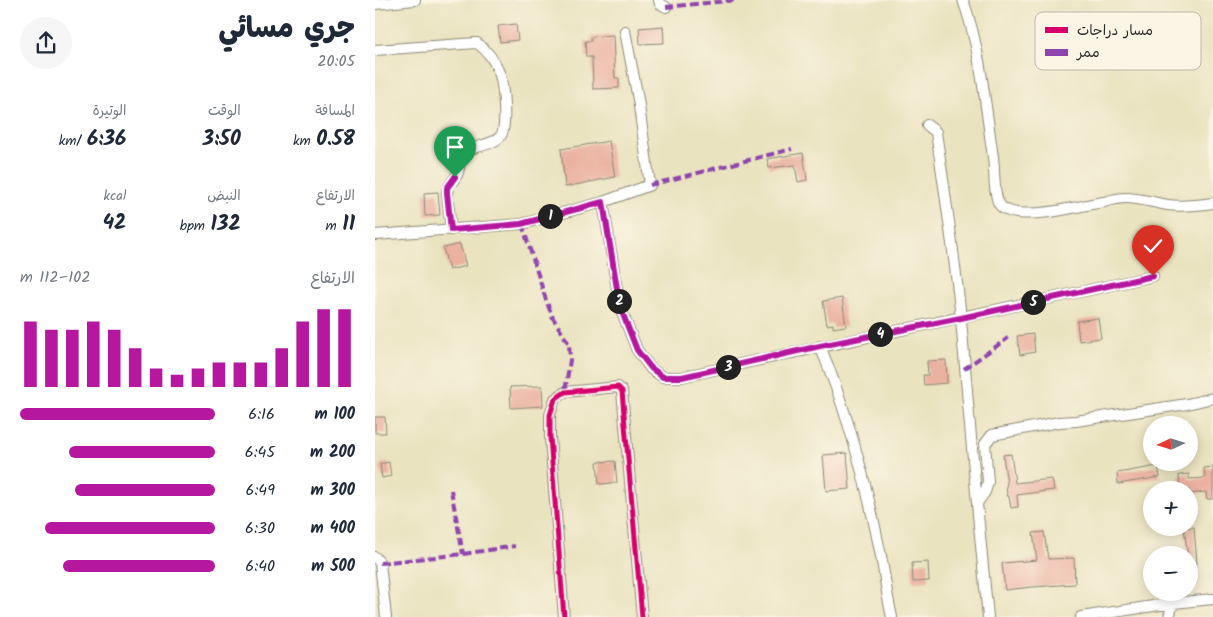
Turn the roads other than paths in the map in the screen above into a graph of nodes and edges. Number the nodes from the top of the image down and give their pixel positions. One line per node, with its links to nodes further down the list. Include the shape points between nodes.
1 (415, 0): 3 (street)
2 (963, 0): 8 (street, via 972,25 996,190 1002,207 1008,211 1028,213 1126,198 1169,205)
3 (375, 4)
4 (625, 31): 7 (street, via 649,185)
5 (375, 50): 9 (street, via 477,43 491,56 499,75 502,134 492,142 463,151 457,175 447,188)
6 (927, 125): 12 (street, via 936,132)
7 (603, 202): 9 (street, via 521,224); 13 (street, via 620,307 637,350 663,377 682,377)
8 (1213, 203)
9 (451, 230): 10 (street)
10 (375, 235)
11 (1153, 276): 12 (street)
12 (961, 318): 13 (street); 15 (street)
13 (820, 346): 22 (street, via 853,440)
14 (1213, 398): 15 (street, via 992,435 985,444 987,488)
15 (977, 503): 23 (street)
16 (375, 557): 19 (street, via 379,563)
17 (1213, 599): 18 (street)
18 (1173, 603): 24 (street); 25 (street)
19 (386, 617)
20 (564, 617): 21 (street, via 551,415 555,398 565,392 618,387 622,391)
21 (643, 617)
22 (892, 617)
23 (988, 617)
24 (1081, 617)
25 (1169, 617)

